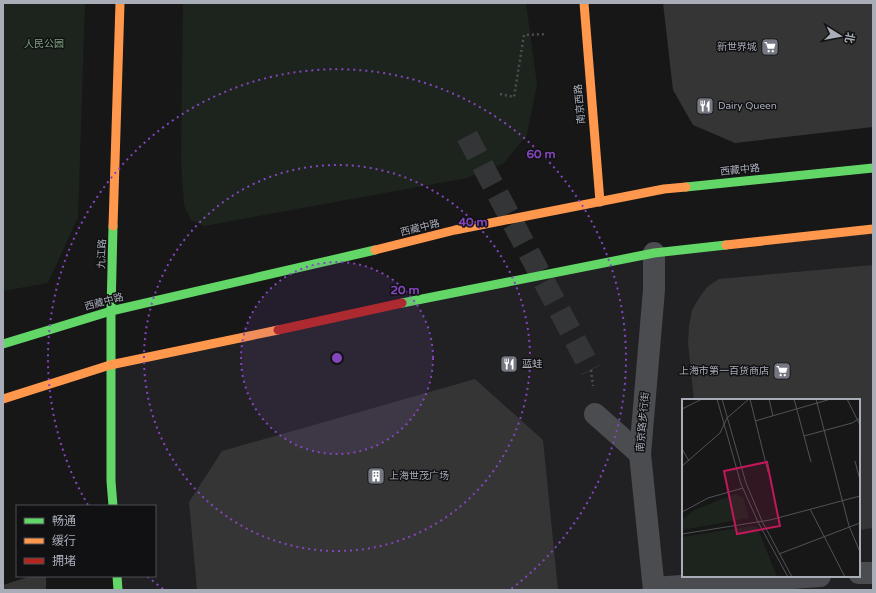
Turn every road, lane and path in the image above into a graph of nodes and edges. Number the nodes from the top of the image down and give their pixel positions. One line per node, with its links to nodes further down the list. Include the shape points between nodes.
1 (120, 3): 9 (main road, 九江路)
2 (584, 3): 6 (main road, 南京西路)
3 (547, 34): 4 (path, via 524,35 514,97)
4 (500, 94)
5 (873, 168): 6 (main road, 西藏中路, via 664,189)
6 (600, 202): 9 (main road, 西藏中路, via 456,230)
7 (873, 229): 8 (main road)
8 (654, 254): 11 (main road); 14 (street, 南京路步行街, via 654,290)
9 (111, 311): 10 (main road, 西藏中路); 11 (main road, 九江路)
10 (3, 344)
11 (110, 365): 12 (main road); 15 (main road, 九江路)
12 (3, 399)
13 (596, 414): 14 (street)
14 (640, 454): 20 (street, 南京路步行街)
15 (113, 505)
16 (873, 573): 17 (street)
17 (860, 574)
18 (117, 577): 21 (main road)
19 (804, 577): 20 (street)
20 (654, 589)
21 (118, 590)

